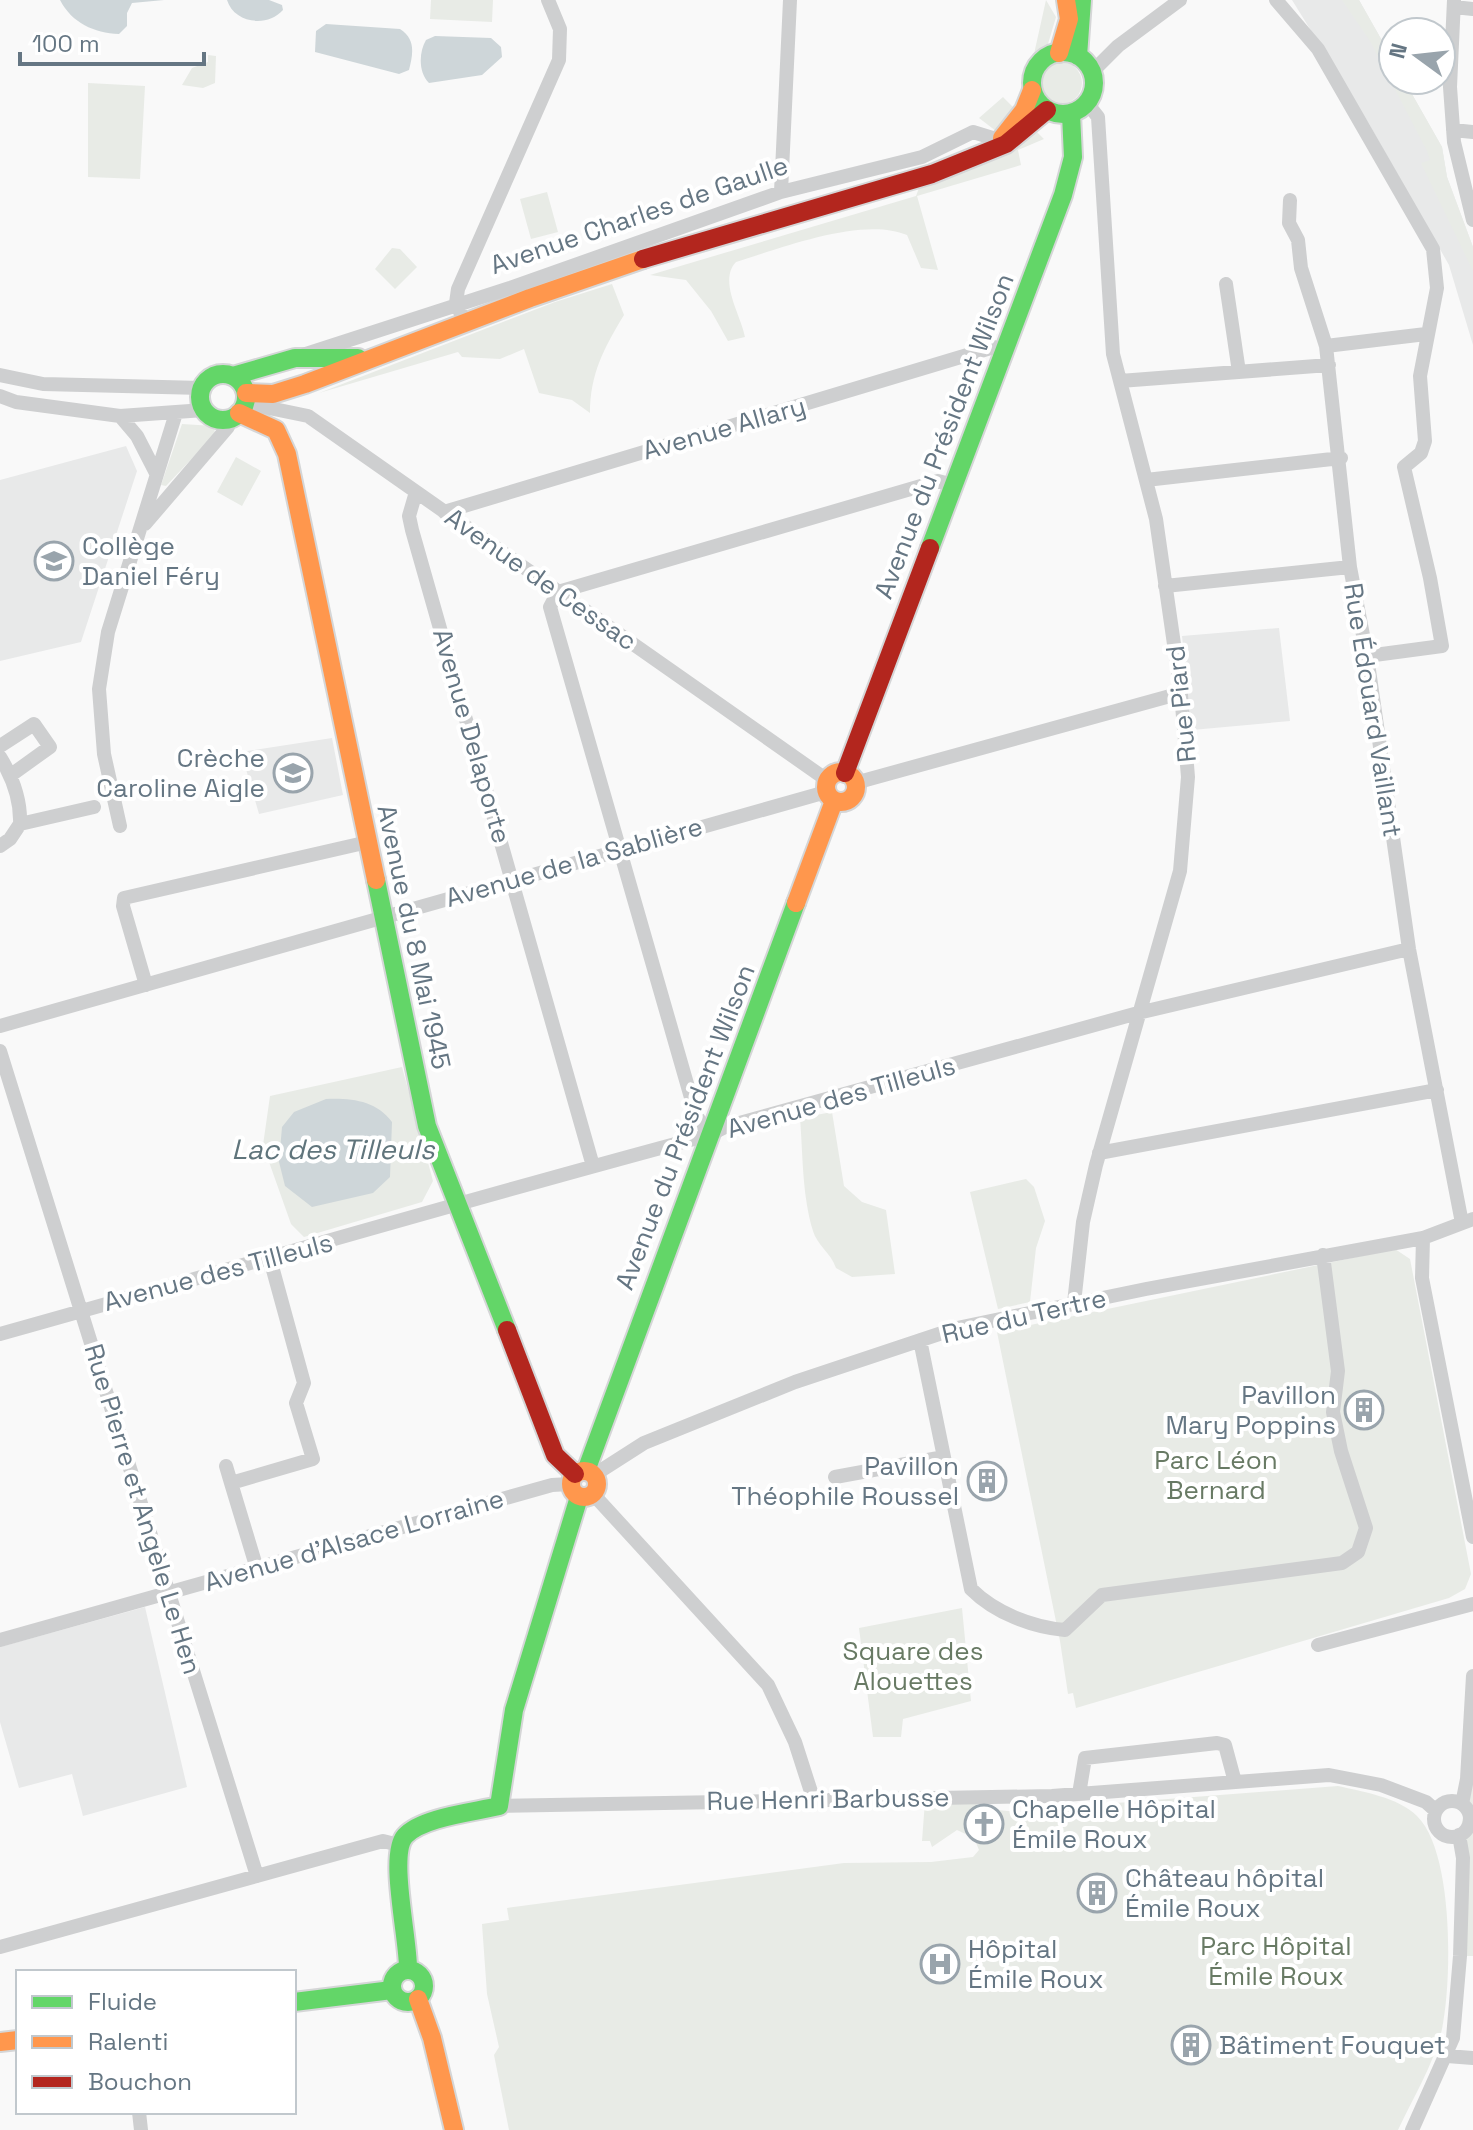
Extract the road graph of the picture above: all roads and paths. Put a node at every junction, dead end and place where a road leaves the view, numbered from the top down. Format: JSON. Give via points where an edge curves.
{"nodes":[{"id":1,"x":548,"y":0,"type":"edge"},
{"id":2,"x":790,"y":0,"type":"edge"},
{"id":3,"x":1066,"y":0,"type":"edge"},
{"id":4,"x":1082,"y":0,"type":"edge"},
{"id":5,"x":1180,"y":0,"type":"edge"},
{"id":6,"x":1276,"y":0,"type":"edge"},
{"id":7,"x":1454,"y":4,"type":"edge"},
{"id":8,"x":1473,"y":9,"type":"edge"},
{"id":9,"x":1068,"y":54,"type":"junction"},
{"id":10,"x":1092,"y":72,"type":"junction"},
{"id":11,"x":1032,"y":90,"type":"junction"},
{"id":12,"x":1087,"y":103,"type":"junction"},
{"id":13,"x":1047,"y":110,"type":"junction"},
{"id":14,"x":1071,"y":114,"type":"junction"},
{"id":15,"x":1453,"y":130,"type":"junction"},
{"id":16,"x":1473,"y":132,"type":"edge"},
{"id":17,"x":999,"y":140,"type":"junction"},
{"id":18,"x":984,"y":154,"type":"junction"},
{"id":19,"x":781,"y":192,"type":"junction"},
{"id":20,"x":1290,"y":200,"type":"dead end"},
{"id":21,"x":1472,"y":212,"type":"edge"},
{"id":22,"x":1226,"y":284,"type":"dead end"},
{"id":23,"x":456,"y":303,"type":"junction"},
{"id":24,"x":465,"y":323,"type":"junction"},
{"id":25,"x":1426,"y":334,"type":"junction"},
{"id":26,"x":1326,"y":346,"type":"junction"},
{"id":27,"x":1004,"y":351,"type":"junction"},
{"id":28,"x":295,"y":358,"type":"junction"},
{"id":29,"x":374,"y":358,"type":"junction"},
{"id":30,"x":1329,"y":365,"type":"junction"},
{"id":31,"x":1239,"y":372,"type":"junction"},
{"id":32,"x":0,"y":375,"type":"edge"},
{"id":33,"x":233,"y":376,"type":"junction"},
{"id":34,"x":1120,"y":381,"type":"junction"},
{"id":35,"x":202,"y":388,"type":"junction"},
{"id":36,"x":0,"y":396,"type":"edge"},
{"id":37,"x":239,"y":407,"type":"junction"},
{"id":38,"x":204,"y":410,"type":"junction"},
{"id":39,"x":176,"y":413,"type":"junction"},
{"id":40,"x":120,"y":416,"type":"junction"},
{"id":41,"x":1341,"y":458,"type":"junction"},
{"id":42,"x":156,"y":473,"type":"junction"},
{"id":43,"x":1146,"y":480,"type":"junction"},
{"id":44,"x":954,"y":485,"type":"junction"},
{"id":45,"x":416,"y":492,"type":"junction"},
{"id":46,"x":444,"y":512,"type":"junction"},
{"id":47,"x":142,"y":527,"type":"junction"},
{"id":48,"x":1350,"y":567,"type":"junction"},
{"id":49,"x":1165,"y":586,"type":"junction"},
{"id":50,"x":558,"y":592,"type":"junction"},
{"id":51,"x":1367,"y":656,"type":"junction"},
{"id":52,"x":1181,"y":693,"type":"junction"},
{"id":53,"x":0,"y":746,"type":"edge"},
{"id":54,"x":0,"y":757,"type":"edge"},
{"id":55,"x":11,"y":775,"type":"junction"},
{"id":56,"x":850,"y":778,"type":"junction"},
{"id":57,"x":829,"y":791,"type":"junction"},
{"id":58,"x":94,"y":807,"type":"dead end"},
{"id":59,"x":20,"y":824,"type":"junction"},
{"id":60,"x":120,"y":826,"type":"dead end"},
{"id":61,"x":368,"y":842,"type":"junction"},
{"id":62,"x":0,"y":846,"type":"edge"},
{"id":63,"x":618,"y":850,"type":"junction"},
{"id":64,"x":513,"y":880,"type":"junction"},
{"id":65,"x":384,"y":916,"type":"junction"},
{"id":66,"x":1409,"y":949,"type":"junction"},
{"id":67,"x":146,"y":985,"type":"junction"},
{"id":68,"x":1138,"y":1013,"type":"junction"},
{"id":69,"x":0,"y":1026,"type":"edge"},
{"id":70,"x":0,"y":1051,"type":"edge"},
{"id":71,"x":1437,"y":1090,"type":"junction"},
{"id":72,"x":709,"y":1135,"type":"junction"},
{"id":73,"x":1099,"y":1153,"type":"junction"},
{"id":74,"x":593,"y":1166,"type":"junction"},
{"id":75,"x":455,"y":1205,"type":"junction"},
{"id":76,"x":1467,"y":1221,"type":"edge"},
{"id":77,"x":1423,"y":1238,"type":"junction"},
{"id":78,"x":1323,"y":1255,"type":"junction"},
{"id":79,"x":270,"y":1259,"type":"junction"},
{"id":80,"x":1074,"y":1303,"type":"junction"},
{"id":81,"x":83,"y":1310,"type":"junction"},
{"id":82,"x":0,"y":1334,"type":"edge"},
{"id":83,"x":920,"y":1340,"type":"junction"},
{"id":84,"x":944,"y":1457,"type":"junction"},
{"id":85,"x":313,"y":1459,"type":"junction"},
{"id":86,"x":226,"y":1466,"type":"dead end"},
{"id":87,"x":318,"y":1475,"type":"dead end"},
{"id":88,"x":835,"y":1477,"type":"dead end"},
{"id":89,"x":231,"y":1483,"type":"junction"},
{"id":90,"x":583,"y":1483,"type":"junction"},
{"id":91,"x":1470,"y":1502,"type":"edge"},
{"id":92,"x":1473,"y":1537,"type":"edge"},
{"id":93,"x":257,"y":1569,"type":"junction"},
{"id":94,"x":169,"y":1593,"type":"junction"},
{"id":95,"x":1473,"y":1604,"type":"edge"},
{"id":96,"x":0,"y":1640,"type":"edge"},
{"id":97,"x":1318,"y":1645,"type":"dead end"},
{"id":98,"x":1473,"y":1676,"type":"edge"},
{"id":99,"x":1235,"y":1782,"type":"junction"},
{"id":100,"x":1079,"y":1794,"type":"junction"},
{"id":101,"x":813,"y":1798,"type":"junction"},
{"id":102,"x":1462,"y":1804,"type":"junction"},
{"id":103,"x":499,"y":1806,"type":"junction"},
{"id":104,"x":1436,"y":1811,"type":"junction"},
{"id":105,"x":1459,"y":1835,"type":"junction"},
{"id":106,"x":399,"y":1845,"type":"junction"},
{"id":107,"x":257,"y":1876,"type":"junction"},
{"id":108,"x":0,"y":1947,"type":"edge"},
{"id":109,"x":1467,"y":1956,"type":"edge"},
{"id":110,"x":408,"y":1970,"type":"junction"},
{"id":111,"x":392,"y":1990,"type":"junction"},
{"id":112,"x":418,"y":1999,"type":"junction"},
{"id":113,"x":296,"y":2002,"type":"edge"},
{"id":114,"x":1447,"y":2056,"type":"junction"},
{"id":115,"x":1473,"y":2058,"type":"edge"},
{"id":116,"x":454,"y":2130,"type":"edge"},
{"id":117,"x":1412,"y":2130,"type":"edge"}],
"edges":[{"from":1,"to":23,"type":"street","via":[[560,29],[559,60]]},
{"from":2,"to":19,"type":"street"},
{"from":3,"to":9,"type":"street"},
{"from":4,"to":9,"type":"street"},
{"from":5,"to":10,"type":"street"},
{"from":6,"to":25,"type":"street","via":[[1314,42],[1423,229],[1435,258],[1437,288]]},
{"from":7,"to":8,"type":"street"},
{"from":7,"to":15,"type":"street"},
{"from":9,"to":10,"type":"street"},
{"from":9,"to":11,"type":"street","via":[[1047,56],[1038,64]]},
{"from":10,"to":12,"type":"street","via":[[1093,94]]},
{"from":11,"to":13,"type":"street"},
{"from":11,"to":17,"type":"street","name":"Avenue Charles de Gaulle","via":[[1024,110]]},
{"from":12,"to":14,"type":"street"},
{"from":12,"to":34,"type":"street","name":"Rue Piard","via":[[1098,117],[1113,354]]},
{"from":13,"to":14,"type":"street"},
{"from":13,"to":18,"type":"street","name":"Avenue Charles de Gaulle","via":[[1022,135]]},
{"from":14,"to":27,"type":"street","name":"Avenue du Président Wilson","via":[[1073,157],[1063,195]]},
{"from":15,"to":16,"type":"street"},
{"from":15,"to":21,"type":"street"},
{"from":17,"to":18,"type":"street","name":"Avenue Charles de Gaulle"},
{"from":17,"to":19,"type":"street","name":"Avenue Charles de Gaulle","via":[[973,132],[922,157]]},
{"from":18,"to":24,"type":"street","name":"Avenue Charles de Gaulle","via":[[932,174],[706,238]]},
{"from":19,"to":23,"type":"street","name":"Avenue Charles de Gaulle"},
{"from":20,"to":26,"type":"street","name":"Rue Édouard Vaillant","via":[[1289,223]]},
{"from":22,"to":31,"type":"street"},
{"from":23,"to":24,"type":"street"},
{"from":23,"to":28,"type":"street","name":"Avenue Charles de Gaulle"},
{"from":24,"to":29,"type":"street","name":"Avenue Charles de Gaulle"},
{"from":25,"to":26,"type":"street"},
{"from":25,"to":51,"type":"street","via":[[1420,376],[1425,441],[1421,453],[1404,467],[1442,646]]},
{"from":26,"to":30,"type":"street","name":"Rue Édouard Vaillant"},
{"from":27,"to":44,"type":"street","name":"Avenue du Président Wilson"},
{"from":27,"to":46,"type":"street","name":"Avenue Allary","via":[[994,347]]},
{"from":28,"to":29,"type":"street","name":"Avenue Charles de Gaulle"},
{"from":28,"to":33,"type":"street","name":"Avenue Charles de Gaulle"},
{"from":29,"to":37,"type":"street","name":"Avenue Charles de Gaulle"},
{"from":30,"to":31,"type":"street"},
{"from":30,"to":41,"type":"street","name":"Rue Édouard Vaillant"},
{"from":31,"to":34,"type":"street"},
{"from":32,"to":35,"type":"street","via":[[43,384]]},
{"from":33,"to":35,"type":"street","via":[[219,374]]},
{"from":33,"to":37,"type":"street"},
{"from":34,"to":43,"type":"street","name":"Rue Piard"},
{"from":35,"to":38,"type":"street"},
{"from":36,"to":40,"type":"street"},
{"from":37,"to":38,"type":"street","via":[[217,419]]},
{"from":37,"to":45,"type":"street","name":"Avenue de Cessac","via":[[308,416]]},
{"from":37,"to":47,"type":"street","via":[[228,427]]},
{"from":37,"to":61,"type":"street","name":"Avenue du 8 Mai 1945","via":[[274,424],[282,436]]},
{"from":38,"to":39,"type":"street"},
{"from":39,"to":40,"type":"street"},
{"from":39,"to":42,"type":"street"},
{"from":40,"to":42,"type":"street"},
{"from":41,"to":43,"type":"street"},
{"from":41,"to":48,"type":"street","name":"Rue Édouard Vaillant"},
{"from":42,"to":47,"type":"street"},
{"from":43,"to":49,"type":"street","name":"Rue Piard"},
{"from":44,"to":50,"type":"street","via":[[938,481]]},
{"from":44,"to":56,"type":"street","name":"Avenue du Président Wilson"},
{"from":45,"to":46,"type":"street","name":"Avenue de Cessac"},
{"from":45,"to":64,"type":"street","name":"Avenue Delaporte","via":[[409,516],[412,530]]},
{"from":46,"to":50,"type":"street","name":"Avenue de Cessac"},
{"from":47,"to":60,"type":"street","via":[[108,632],[99,689],[104,754]]},
{"from":48,"to":49,"type":"street"},
{"from":48,"to":51,"type":"street","name":"Rue Édouard Vaillant"},
{"from":49,"to":52,"type":"street","name":"Rue Piard"},
{"from":50,"to":57,"type":"street","name":"Avenue de Cessac"},
{"from":50,"to":63,"type":"street","via":[[550,607]]},
{"from":51,"to":66,"type":"street","name":"Rue Édouard Vaillant"},
{"from":52,"to":56,"type":"street"},
{"from":52,"to":68,"type":"street","name":"Rue Piard","via":[[1188,777],[1180,871]]},
{"from":53,"to":55,"type":"street","via":[[34,724],[50,747]]},
{"from":54,"to":55,"type":"street"},
{"from":55,"to":59,"type":"street"},
{"from":56,"to":57,"type":"street","via":[[835,773]]},
{"from":56,"to":57,"type":"street","via":[[855,793],[849,800]]},
{"from":57,"to":63,"type":"street","name":"Avenue de la Sablière"},
{"from":57,"to":72,"type":"street","name":"Avenue du Président Wilson"},
{"from":58,"to":59,"type":"street"},
{"from":59,"to":62,"type":"street"},
{"from":61,"to":65,"type":"street","name":"Avenue du 8 Mai 1945"},
{"from":61,"to":67,"type":"street","via":[[124,898]]},
{"from":63,"to":64,"type":"street","name":"Avenue de la Sablière"},
{"from":63,"to":72,"type":"street","via":[[696,1115]]},
{"from":64,"to":65,"type":"street","name":"Avenue de la Sablière"},
{"from":64,"to":74,"type":"street","name":"Avenue Delaporte"},
{"from":65,"to":67,"type":"street","name":"Avenue de la Sablière"},
{"from":65,"to":75,"type":"street","name":"Avenue du 8 Mai 1945","via":[[427,1126]]},
{"from":66,"to":68,"type":"street","name":"Avenue des Tilleuls"},
{"from":66,"to":71,"type":"street","name":"Rue Édouard Vaillant"},
{"from":67,"to":69,"type":"street","name":"Avenue de la Sablière"},
{"from":68,"to":72,"type":"street","name":"Avenue des Tilleuls"},
{"from":68,"to":73,"type":"street","name":"Rue Piard"},
{"from":70,"to":81,"type":"street","name":"Rue Pierre et Angèle Le Hen"},
{"from":71,"to":73,"type":"street"},
{"from":71,"to":76,"type":"street","name":"Rue Édouard Vaillant"},
{"from":72,"to":74,"type":"street","name":"Avenue des Tilleuls"},
{"from":72,"to":90,"type":"street","name":"Avenue du Président Wilson"},
{"from":73,"to":80,"type":"street","name":"Rue Piard","via":[[1083,1222]]},
{"from":74,"to":75,"type":"street","name":"Avenue des Tilleuls"},
{"from":75,"to":79,"type":"street","name":"Avenue des Tilleuls"},
{"from":75,"to":90,"type":"street","name":"Avenue du 8 Mai 1945","via":[[555,1455]]},
{"from":76,"to":77,"type":"street","name":"Rue du Tertre"},
{"from":77,"to":78,"type":"street","name":"Rue du Tertre"},
{"from":77,"to":91,"type":"street","via":[[1422,1278]]},
{"from":78,"to":80,"type":"street","name":"Rue du Tertre"},
{"from":78,"to":84,"type":"street","via":[[1338,1371],[1333,1412],[1366,1528],[1358,1552],[1342,1563],[1102,1595],[1065,1630],[1038,1628],[971,1589]]},
{"from":79,"to":81,"type":"street","name":"Avenue des Tilleuls"},
{"from":79,"to":85,"type":"street","via":[[304,1383],[296,1403]]},
{"from":80,"to":83,"type":"street","name":"Rue du Tertre"},
{"from":81,"to":82,"type":"street","name":"Avenue des Tilleuls"},
{"from":81,"to":94,"type":"street","name":"Rue Pierre et Angèle Le Hen"},
{"from":83,"to":84,"type":"street"},
{"from":83,"to":90,"type":"street","name":"Rue du Tertre","via":[[795,1382],[644,1443]]},
{"from":84,"to":88,"type":"street"},
{"from":85,"to":87,"type":"street"},
{"from":85,"to":89,"type":"street"},
{"from":86,"to":89,"type":"street"},
{"from":89,"to":93,"type":"street"},
{"from":90,"to":93,"type":"street","name":"Avenue d'Alsace Lorraine","via":[[552,1485]]},
{"from":90,"to":101,"type":"street","via":[[768,1685]]},
{"from":90,"to":103,"type":"street","name":"Avenue du Président Wilson","via":[[514,1710]]},
{"from":91,"to":92,"type":"street"},
{"from":93,"to":94,"type":"street","name":"Avenue d'Alsace Lorraine"},
{"from":94,"to":96,"type":"street","name":"Avenue d'Alsace Lorraine"},
{"from":94,"to":107,"type":"street","name":"Rue Pierre et Angèle Le Hen"},
{"from":95,"to":97,"type":"street"},
{"from":98,"to":102,"type":"street"},
{"from":99,"to":100,"type":"street","name":"Rue Henri Barbusse"},
{"from":99,"to":100,"type":"street","via":[[1225,1745],[1217,1743],[1085,1758]]},
{"from":99,"to":104,"type":"street","name":"Rue Henri Barbusse","via":[[1354,1778],[1426,1802]]},
{"from":100,"to":101,"type":"street","name":"Rue Henri Barbusse"},
{"from":101,"to":103,"type":"street","name":"Rue Henri Barbusse"},
{"from":102,"to":104,"type":"street","via":[[1445,1803]]},
{"from":102,"to":105,"type":"street","via":[[1470,1823]]},
{"from":103,"to":106,"type":"street","via":[[438,1821],[403,1837]]},
{"from":104,"to":105,"type":"street","via":[[1437,1829],[1447,1836]]},
{"from":105,"to":109,"type":"street"},
{"from":106,"to":107,"type":"street","via":[[383,1841]]},
{"from":106,"to":110,"type":"street"},
{"from":107,"to":108,"type":"street"},
{"from":109,"to":114,"type":"street"},
{"from":110,"to":111,"type":"street","via":[[395,1976]]},
{"from":110,"to":112,"type":"street","via":[[424,1982]]},
{"from":111,"to":112,"type":"street","via":[[402,2002]]},
{"from":111,"to":113,"type":"street"},
{"from":112,"to":116,"type":"street"},
{"from":114,"to":115,"type":"street"},
{"from":114,"to":117,"type":"street"}]}
